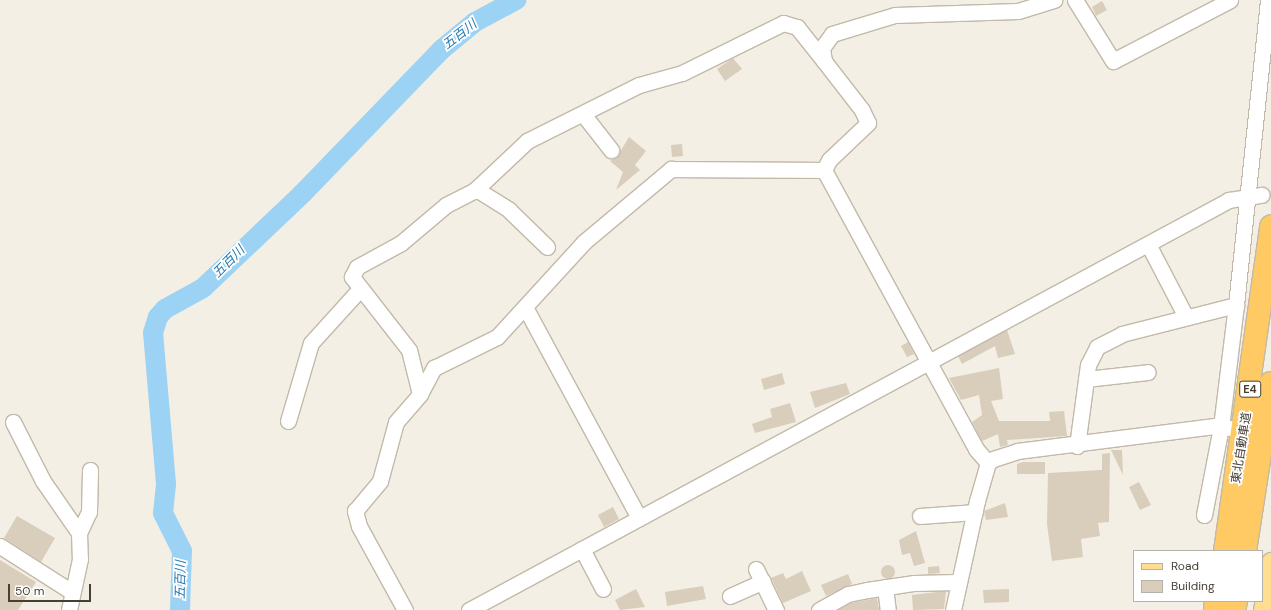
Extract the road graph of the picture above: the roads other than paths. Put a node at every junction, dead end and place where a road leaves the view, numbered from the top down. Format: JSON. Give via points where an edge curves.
{"nodes":[{"id":1,"x":1054,"y":0,"type":"edge"},
{"id":2,"x":1075,"y":0,"type":"edge"},
{"id":3,"x":1230,"y":0,"type":"edge"},
{"id":4,"x":1268,"y":0,"type":"edge"},
{"id":5,"x":824,"y":61,"type":"junction"},
{"id":6,"x":583,"y":114,"type":"junction"},
{"id":7,"x":611,"y":150,"type":"dead end"},
{"id":8,"x":824,"y":170,"type":"junction"},
{"id":9,"x":476,"y":189,"type":"junction"},
{"id":10,"x":1255,"y":195,"type":"junction"},
{"id":11,"x":1271,"y":226,"type":"edge"},
{"id":12,"x":1148,"y":244,"type":"junction"},
{"id":13,"x":547,"y":247,"type":"dead end"},
{"id":14,"x":359,"y":290,"type":"junction"},
{"id":15,"x":1236,"y":305,"type":"junction"},
{"id":16,"x":525,"y":307,"type":"junction"},
{"id":17,"x":1186,"y":317,"type":"junction"},
{"id":18,"x":930,"y":361,"type":"junction"},
{"id":19,"x":1148,"y":372,"type":"dead end"},
{"id":20,"x":1086,"y":379,"type":"junction"},
{"id":21,"x":1271,"y":383,"type":"edge"},
{"id":22,"x":420,"y":394,"type":"junction"},
{"id":23,"x":288,"y":421,"type":"dead end"},
{"id":24,"x":13,"y":422,"type":"dead end"},
{"id":25,"x":1227,"y":428,"type":"junction"},
{"id":26,"x":1077,"y":446,"type":"junction"},
{"id":27,"x":988,"y":463,"type":"junction"},
{"id":28,"x":90,"y":470,"type":"dead end"},
{"id":29,"x":975,"y":512,"type":"junction"},
{"id":30,"x":1204,"y":515,"type":"dead end"},
{"id":31,"x":920,"y":516,"type":"dead end"},
{"id":32,"x":639,"y":518,"type":"junction"},
{"id":33,"x":79,"y":533,"type":"junction"},
{"id":34,"x":0,"y":546,"type":"edge"},
{"id":35,"x":582,"y":549,"type":"junction"},
{"id":36,"x":1225,"y":550,"type":"edge"},
{"id":37,"x":1245,"y":550,"type":"edge"},
{"id":38,"x":1271,"y":562,"type":"edge"},
{"id":39,"x":957,"y":582,"type":"junction"},
{"id":40,"x":885,"y":587,"type":"junction"},
{"id":41,"x":602,"y":589,"type":"dead end"},
{"id":42,"x":72,"y":592,"type":"junction"},
{"id":43,"x":730,"y":596,"type":"dead end"},
{"id":44,"x":69,"y":610,"type":"edge"},
{"id":45,"x":406,"y":610,"type":"edge"},
{"id":46,"x":468,"y":610,"type":"edge"},
{"id":47,"x":776,"y":610,"type":"edge"},
{"id":48,"x":819,"y":610,"type":"edge"},
{"id":49,"x":888,"y":610,"type":"edge"},
{"id":50,"x":953,"y":610,"type":"edge"},
{"id":51,"x":1263,"y":610,"type":"edge"}],
"edges":[{"from":1,"to":5,"type":"street","via":[[1018,11],[924,11],[877,19],[832,34],[822,48]]},
{"from":2,"to":3,"type":"street","via":[[1113,61]]},
{"from":4,"to":10,"type":"street"},
{"from":5,"to":6,"type":"street","via":[[797,27],[783,23],[734,50],[670,78],[639,85]]},
{"from":5,"to":8,"type":"street","via":[[862,110],[868,123],[829,160]]},
{"from":6,"to":7,"type":"street"},
{"from":6,"to":9,"type":"street","via":[[527,141]]},
{"from":8,"to":16,"type":"street","via":[[671,169],[584,242]]},
{"from":8,"to":18,"type":"street"},
{"from":9,"to":13,"type":"street","via":[[509,210]]},
{"from":9,"to":14,"type":"street","via":[[446,205],[401,243],[358,266],[352,278]]},
{"from":10,"to":12,"type":"street","via":[[1229,200]]},
{"from":10,"to":15,"type":"street"},
{"from":11,"to":36,"type":"highway","name":"東北自動車道","number":"E4"},
{"from":12,"to":17,"type":"street"},
{"from":12,"to":18,"type":"street"},
{"from":14,"to":22,"type":"street","via":[[409,350]]},
{"from":14,"to":23,"type":"street","via":[[311,343]]},
{"from":15,"to":17,"type":"street"},
{"from":15,"to":25,"type":"street"},
{"from":16,"to":22,"type":"street","via":[[497,337],[434,368]]},
{"from":16,"to":32,"type":"street"},
{"from":17,"to":20,"type":"street","via":[[1122,334],[1101,344],[1091,356]]},
{"from":18,"to":27,"type":"street","via":[[976,449]]},
{"from":18,"to":32,"type":"street"},
{"from":19,"to":20,"type":"street"},
{"from":20,"to":26,"type":"street"},
{"from":21,"to":37,"type":"highway","name":"東北自動車道","number":"E4"},
{"from":22,"to":45,"type":"street","via":[[393,429],[380,481],[355,512],[359,526]]},
{"from":24,"to":33,"type":"street","via":[[43,481]]},
{"from":25,"to":26,"type":"street"},
{"from":25,"to":30,"type":"street"},
{"from":26,"to":27,"type":"street","via":[[1012,452]]},
{"from":27,"to":29,"type":"street"},
{"from":28,"to":33,"type":"street","via":[[89,512]]},
{"from":29,"to":31,"type":"street"},
{"from":29,"to":39,"type":"street"},
{"from":32,"to":35,"type":"street"},
{"from":33,"to":42,"type":"street","via":[[80,559]]},
{"from":34,"to":42,"type":"street"},
{"from":35,"to":41,"type":"street"},
{"from":35,"to":46,"type":"street"},
{"from":38,"to":51,"type":"main road"},
{"from":39,"to":40,"type":"street"},
{"from":39,"to":50,"type":"street"},
{"from":40,"to":48,"type":"street","via":[[848,594]]},
{"from":40,"to":49,"type":"street"},
{"from":42,"to":44,"type":"street"},
{"from":43,"to":47,"type":"street","via":[[760,575]]}]}
